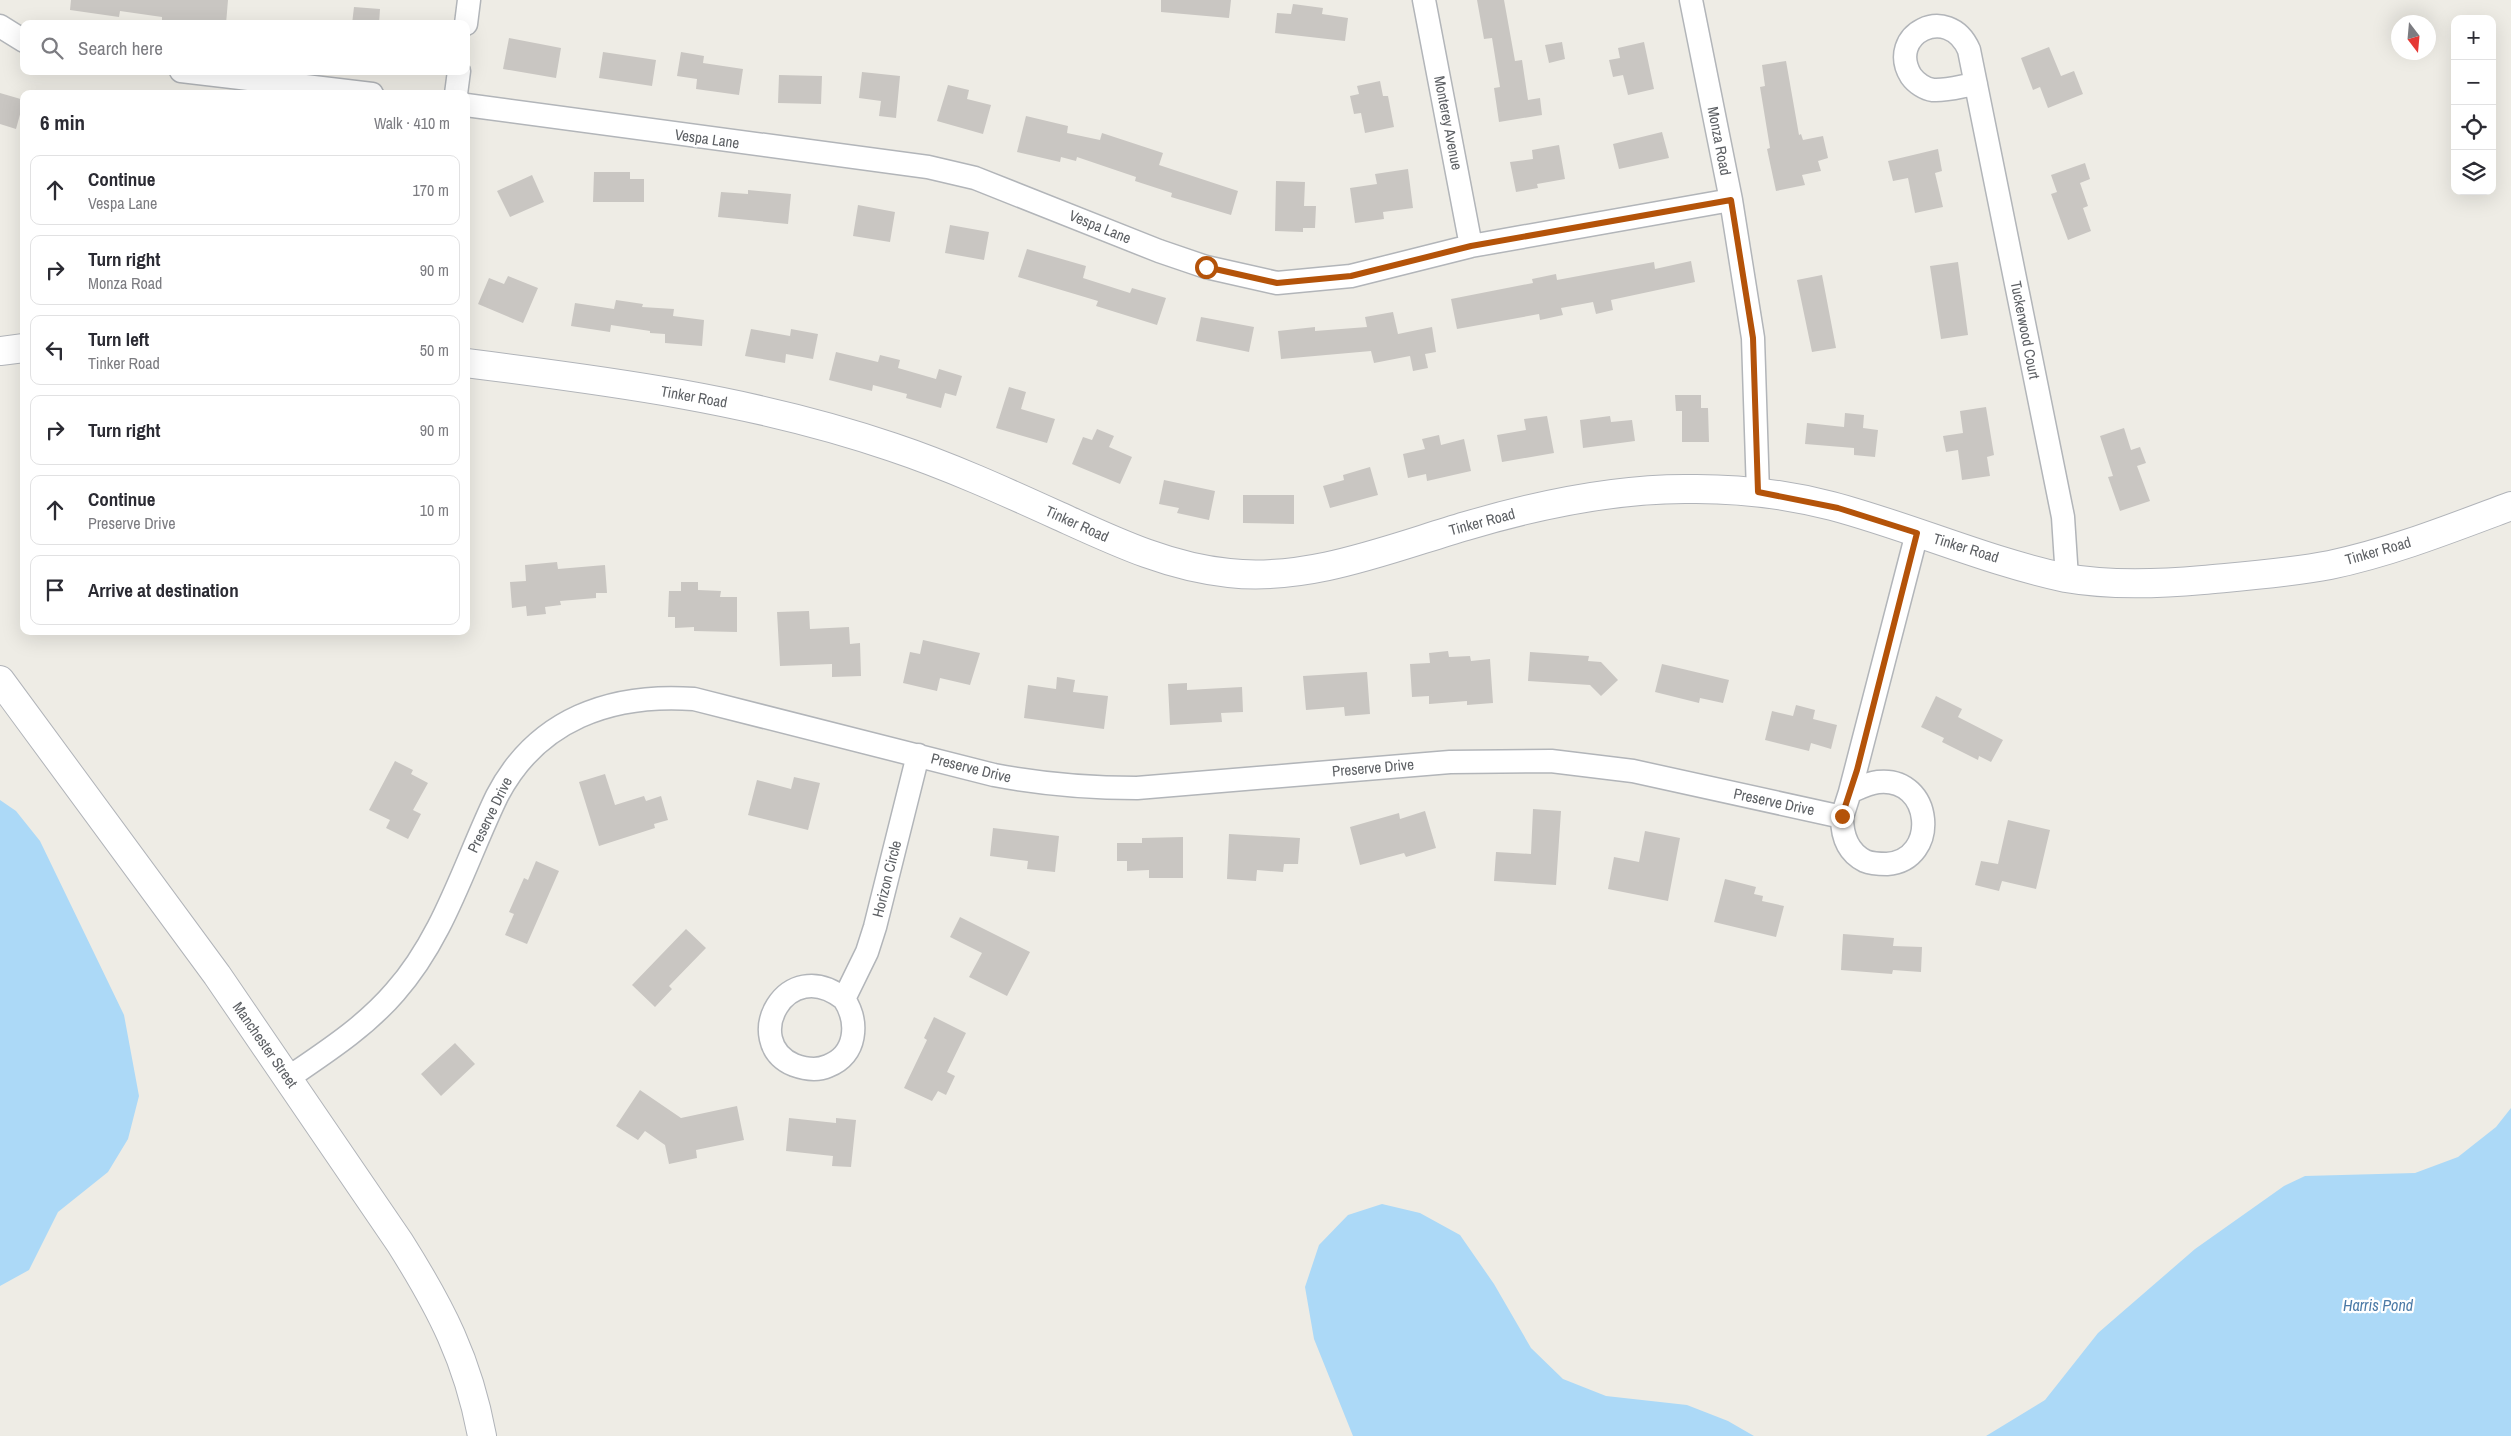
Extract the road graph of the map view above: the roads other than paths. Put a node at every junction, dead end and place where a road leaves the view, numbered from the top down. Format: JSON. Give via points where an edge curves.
{"nodes":[{"id":1,"x":469,"y":0,"type":"edge"},
{"id":2,"x":1424,"y":0,"type":"edge"},
{"id":3,"x":1691,"y":0,"type":"edge"},
{"id":4,"x":466,"y":20,"type":"edge"},
{"id":5,"x":0,"y":26,"type":"edge"},
{"id":6,"x":20,"y":38,"type":"edge"},
{"id":7,"x":214,"y":75,"type":"edge"},
{"id":8,"x":459,"y":75,"type":"edge"},
{"id":9,"x":1976,"y":84,"type":"dead end"},
{"id":10,"x":339,"y":90,"type":"edge"},
{"id":11,"x":457,"y":90,"type":"edge"},
{"id":12,"x":470,"y":106,"type":"edge"},
{"id":13,"x":1731,"y":200,"type":"junction"},
{"id":14,"x":1471,"y":246,"type":"junction"},
{"id":15,"x":20,"y":348,"type":"edge"},
{"id":16,"x":0,"y":351,"type":"edge"},
{"id":17,"x":470,"y":364,"type":"edge"},
{"id":18,"x":1758,"y":492,"type":"junction"},
{"id":19,"x":2511,"y":506,"type":"edge"},
{"id":20,"x":1917,"y":533,"type":"junction"},
{"id":21,"x":2067,"y":578,"type":"junction"},
{"id":22,"x":0,"y":680,"type":"edge"},
{"id":23,"x":918,"y":755,"type":"junction"},
{"id":24,"x":1850,"y":792,"type":"junction"},
{"id":25,"x":1842,"y":816,"type":"junction"},
{"id":26,"x":844,"y":999,"type":"dead end"},
{"id":27,"x":288,"y":1078,"type":"junction"},
{"id":28,"x":482,"y":1436,"type":"edge"}],
"edges":[{"from":1,"to":4,"type":"street"},
{"from":2,"to":14,"type":"street","name":"Monterey Avenue"},
{"from":3,"to":13,"type":"street","name":"Monza Road"},
{"from":5,"to":6,"type":"street"},
{"from":7,"to":10,"type":"street"},
{"from":8,"to":11,"type":"street"},
{"from":9,"to":21,"type":"street","name":"Tuckerwood Court","via":[[2063,517]]},
{"from":12,"to":14,"type":"street","name":"Vespa Lane","via":[[928,167],[975,178],[1206,267],[1277,283],[1351,276]]},
{"from":13,"to":14,"type":"street","name":"Vespa Lane"},
{"from":13,"to":18,"type":"street","name":"Monza Road","via":[[1753,338]]},
{"from":15,"to":16,"type":"street"},
{"from":17,"to":18,"type":"street","name":"Tinker Road","via":[[676,394],[820,424],[958,471],[1137,551],[1184,566],[1232,574],[1282,573],[1330,565],[1471,524],[1588,497],[1684,489]]},
{"from":18,"to":20,"type":"street","name":"Tinker Road","via":[[1838,508]]},
{"from":19,"to":21,"type":"street","name":"Tinker Road","via":[[2381,552],[2283,573],[2160,583]]},
{"from":20,"to":21,"type":"street","name":"Tinker Road"},
{"from":20,"to":24,"type":"street"},
{"from":22,"to":27,"type":"street","name":"Manchester Street","via":[[217,975]]},
{"from":23,"to":25,"type":"street","name":"Preserve Drive","via":[[1004,777],[1089,788],[1137,788],[1450,762],[1551,761],[1633,771]]},
{"from":23,"to":26,"type":"street","name":"Horizon Circle","via":[[875,927],[867,952]]},
{"from":23,"to":27,"type":"street","name":"Preserve Drive","via":[[694,699],[621,701],[576,718],[535,746],[507,777],[442,920],[414,968],[396,991],[354,1031]]},
{"from":24,"to":25,"type":"street"},
{"from":24,"to":25,"type":"street","via":[[1879,782],[1905,788],[1922,809],[1922,836],[1916,848],[1900,860],[1880,864],[1866,861],[1846,843]]},
{"from":27,"to":28,"type":"street","name":"Manchester Street","via":[[426,1285],[459,1351],[475,1397]]}]}
